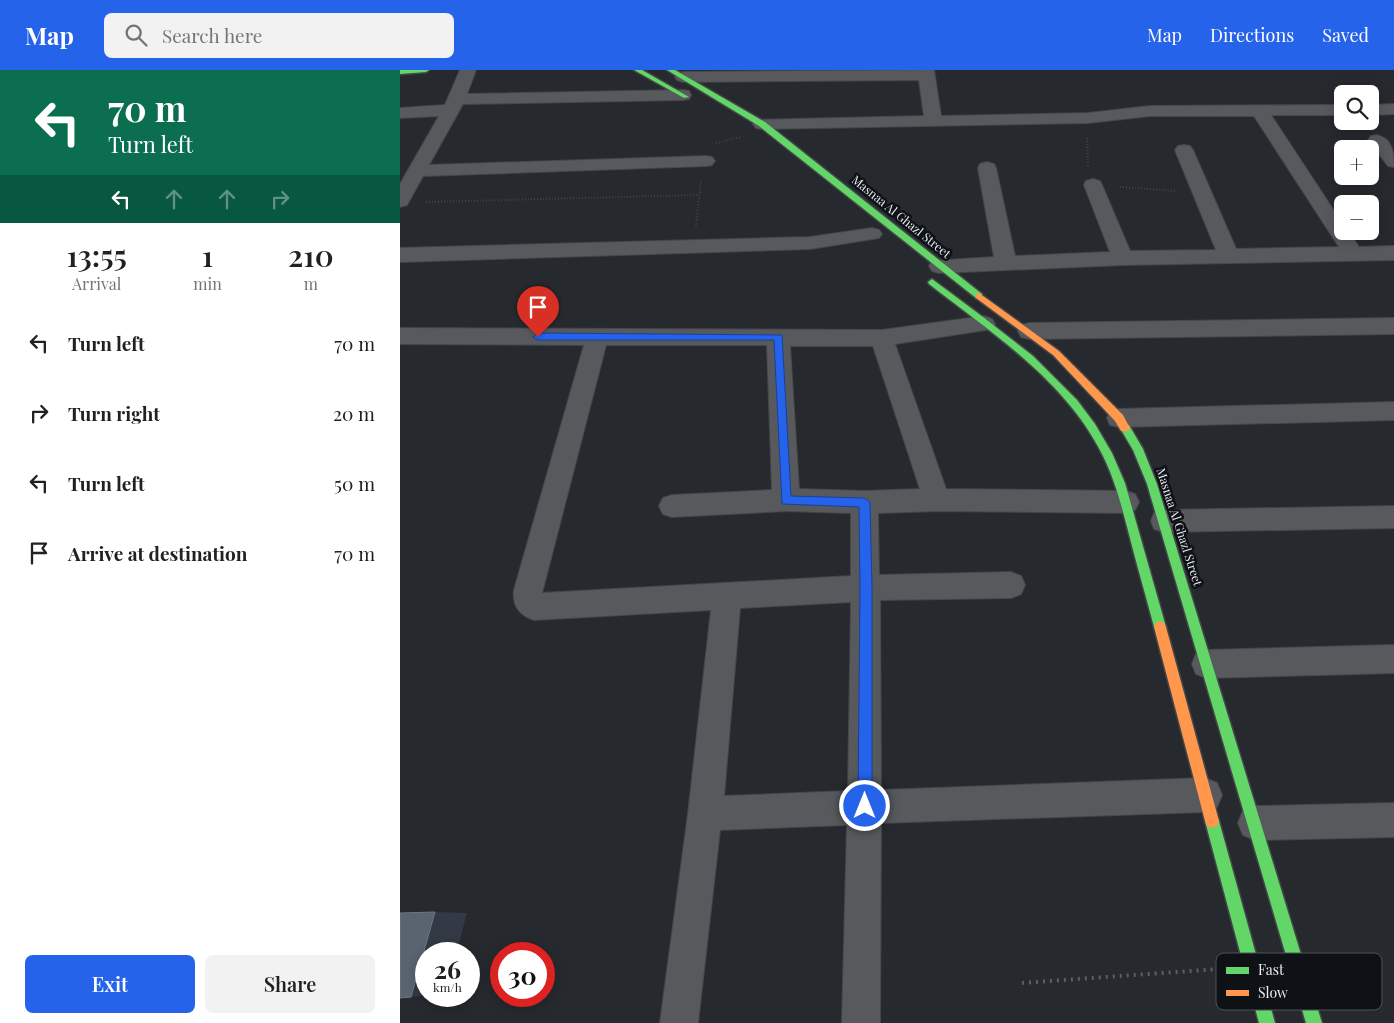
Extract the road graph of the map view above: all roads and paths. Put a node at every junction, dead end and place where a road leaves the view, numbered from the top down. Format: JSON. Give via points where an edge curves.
{"nodes":[{"id":1,"x":426,"y":70,"type":"edge"},
{"id":2,"x":468,"y":70,"type":"edge"},
{"id":3,"x":637,"y":70,"type":"edge"},
{"id":4,"x":400,"y":72,"type":"edge"},
{"id":5,"x":926,"y":72,"type":"edge"},
{"id":6,"x":676,"y":74,"type":"edge"},
{"id":7,"x":682,"y":95,"type":"junction"},
{"id":8,"x":699,"y":104,"type":"dead end"},
{"id":9,"x":454,"y":105,"type":"junction"},
{"id":10,"x":1394,"y":109,"type":"edge"},
{"id":11,"x":1260,"y":110,"type":"junction"},
{"id":12,"x":1334,"y":110,"type":"edge"},
{"id":13,"x":1379,"y":110,"type":"edge"},
{"id":14,"x":400,"y":113,"type":"edge"},
{"id":15,"x":1088,"y":118,"type":"junction"},
{"id":16,"x":933,"y":122,"type":"junction"},
{"id":17,"x":762,"y":124,"type":"junction"},
{"id":18,"x":742,"y":137,"type":"dead end"},
{"id":19,"x":1379,"y":141,"type":"edge"},
{"id":20,"x":1184,"y":150,"type":"dead end"},
{"id":21,"x":706,"y":161,"type":"joint"},
{"id":22,"x":1394,"y":162,"type":"edge"},
{"id":23,"x":986,"y":168,"type":"dead end"},
{"id":24,"x":417,"y":171,"type":"junction"},
{"id":25,"x":1093,"y":185,"type":"junction"},
{"id":26,"x":1202,"y":192,"type":"junction"},
{"id":27,"x":400,"y":201,"type":"edge"},
{"id":28,"x":425,"y":202,"type":"dead end"},
{"id":29,"x":870,"y":232,"type":"dead end"},
{"id":30,"x":694,"y":247,"type":"junction"},
{"id":31,"x":1394,"y":253,"type":"edge"},
{"id":32,"x":1353,"y":254,"type":"junction"},
{"id":33,"x":400,"y":255,"type":"edge"},
{"id":34,"x":1229,"y":257,"type":"junction"},
{"id":35,"x":1123,"y":258,"type":"junction"},
{"id":36,"x":1006,"y":264,"type":"junction"},
{"id":37,"x":930,"y":269,"type":"junction"},
{"id":38,"x":984,"y":324,"type":"junction"},
{"id":39,"x":1394,"y":326,"type":"edge"},
{"id":40,"x":1028,"y":331,"type":"junction"},
{"id":41,"x":400,"y":336,"type":"edge"},
{"id":42,"x":597,"y":337,"type":"junction"},
{"id":43,"x":778,"y":337,"type":"junction"},
{"id":44,"x":882,"y":338,"type":"junction"},
{"id":45,"x":1394,"y":412,"type":"edge"},
{"id":46,"x":1119,"y":418,"type":"junction"},
{"id":47,"x":786,"y":500,"type":"junction"},
{"id":48,"x":937,"y":500,"type":"junction"},
{"id":49,"x":864,"y":502,"type":"junction"},
{"id":50,"x":1126,"y":502,"type":"junction"},
{"id":51,"x":672,"y":506,"type":"dead end"},
{"id":52,"x":1394,"y":517,"type":"edge"},
{"id":53,"x":1164,"y":520,"type":"junction"},
{"id":54,"x":1011,"y":585,"type":"dead end"},
{"id":55,"x":866,"y":588,"type":"junction"},
{"id":56,"x":727,"y":595,"type":"junction"},
{"id":57,"x":1394,"y":659,"type":"edge"},
{"id":58,"x":1207,"y":664,"type":"junction"},
{"id":59,"x":1205,"y":795,"type":"junction"},
{"id":60,"x":865,"y":806,"type":"junction"},
{"id":61,"x":705,"y":814,"type":"junction"},
{"id":62,"x":1394,"y":820,"type":"edge"},
{"id":63,"x":1255,"y":823,"type":"junction"},
{"id":64,"x":1248,"y":953,"type":"edge"},
{"id":65,"x":1293,"y":953,"type":"edge"},
{"id":66,"x":1216,"y":969,"type":"edge"},
{"id":67,"x":1022,"y":983,"type":"dead end"},
{"id":68,"x":1264,"y":1010,"type":"edge"},
{"id":69,"x":1310,"y":1010,"type":"edge"},
{"id":70,"x":679,"y":1023,"type":"edge"},
{"id":71,"x":861,"y":1023,"type":"edge"},
{"id":72,"x":1267,"y":1023,"type":"edge"},
{"id":73,"x":1314,"y":1023,"type":"edge"}],
"edges":[{"from":1,"to":4,"type":"street"},
{"from":2,"to":9,"type":"street"},
{"from":3,"to":7,"type":"street"},
{"from":5,"to":6,"type":"street"},
{"from":5,"to":16,"type":"street"},
{"from":6,"to":17,"type":"street","name":"Masnaa Al Ghazl Street"},
{"from":7,"to":8,"type":"street"},
{"from":7,"to":9,"type":"street"},
{"from":9,"to":14,"type":"street"},
{"from":9,"to":24,"type":"street"},
{"from":10,"to":13,"type":"street"},
{"from":11,"to":12,"type":"street"},
{"from":11,"to":15,"type":"street","via":[[1150,111]]},
{"from":11,"to":32,"type":"street"},
{"from":15,"to":16,"type":"street"},
{"from":15,"to":25,"type":"path","via":[[1086,160]]},
{"from":16,"to":17,"type":"street"},
{"from":17,"to":37,"type":"street","name":"Masnaa Al Ghazl Street"},
{"from":18,"to":21,"type":"path","via":[[715,143]]},
{"from":19,"to":22,"type":"street"},
{"from":20,"to":26,"type":"street"},
{"from":21,"to":24,"type":"street"},
{"from":23,"to":36,"type":"street"},
{"from":24,"to":27,"type":"street"},
{"from":25,"to":26,"type":"path"},
{"from":25,"to":35,"type":"street"},
{"from":26,"to":34,"type":"street"},
{"from":28,"to":30,"type":"path","via":[[698,195]]},
{"from":29,"to":30,"type":"street","via":[[810,243]]},
{"from":30,"to":33,"type":"street"},
{"from":31,"to":32,"type":"street"},
{"from":32,"to":34,"type":"street"},
{"from":34,"to":35,"type":"street"},
{"from":35,"to":36,"type":"street"},
{"from":36,"to":37,"type":"street"},
{"from":37,"to":38,"type":"street","name":"Masnaa Al Ghazl Street"},
{"from":37,"to":40,"type":"street","name":"Masnaa Al Ghazl Street"},
{"from":38,"to":44,"type":"street"},
{"from":38,"to":50,"type":"street","name":"Masnaa Al Ghazl Street","via":[[1059,387],[1081,412],[1100,439]]},
{"from":39,"to":40,"type":"street"},
{"from":40,"to":46,"type":"street","name":"Masnaa Al Ghazl Street","via":[[1077,373]]},
{"from":41,"to":42,"type":"street"},
{"from":42,"to":43,"type":"street"},
{"from":42,"to":56,"type":"street","via":[[527,600],[534,607]]},
{"from":43,"to":44,"type":"street"},
{"from":43,"to":47,"type":"street"},
{"from":44,"to":48,"type":"street"},
{"from":45,"to":46,"type":"street"},
{"from":46,"to":53,"type":"street","name":"Masnaa Al Ghazl Street","via":[[1138,449]]},
{"from":47,"to":49,"type":"street"},
{"from":47,"to":51,"type":"street"},
{"from":48,"to":49,"type":"street"},
{"from":48,"to":50,"type":"street"},
{"from":49,"to":55,"type":"street"},
{"from":50,"to":59,"type":"street","name":"Masnaa Al Ghazl Street"},
{"from":52,"to":53,"type":"street"},
{"from":53,"to":58,"type":"street","name":"Masnaa Al Ghazl Street"},
{"from":54,"to":55,"type":"street"},
{"from":55,"to":56,"type":"street"},
{"from":55,"to":60,"type":"street"},
{"from":56,"to":61,"type":"street"},
{"from":57,"to":58,"type":"street"},
{"from":58,"to":63,"type":"street","name":"Masnaa Al Ghazl Street"},
{"from":59,"to":60,"type":"street"},
{"from":59,"to":64,"type":"street","name":"Masnaa Al Ghazl Street"},
{"from":60,"to":61,"type":"street"},
{"from":60,"to":71,"type":"street"},
{"from":61,"to":70,"type":"street"},
{"from":62,"to":63,"type":"street"},
{"from":63,"to":65,"type":"street","name":"Masnaa Al Ghazl Street"},
{"from":66,"to":67,"type":"path"},
{"from":68,"to":72,"type":"street","name":"Masnaa Al Ghazl Street"},
{"from":69,"to":73,"type":"street","name":"Masnaa Al Ghazl Street"}]}
